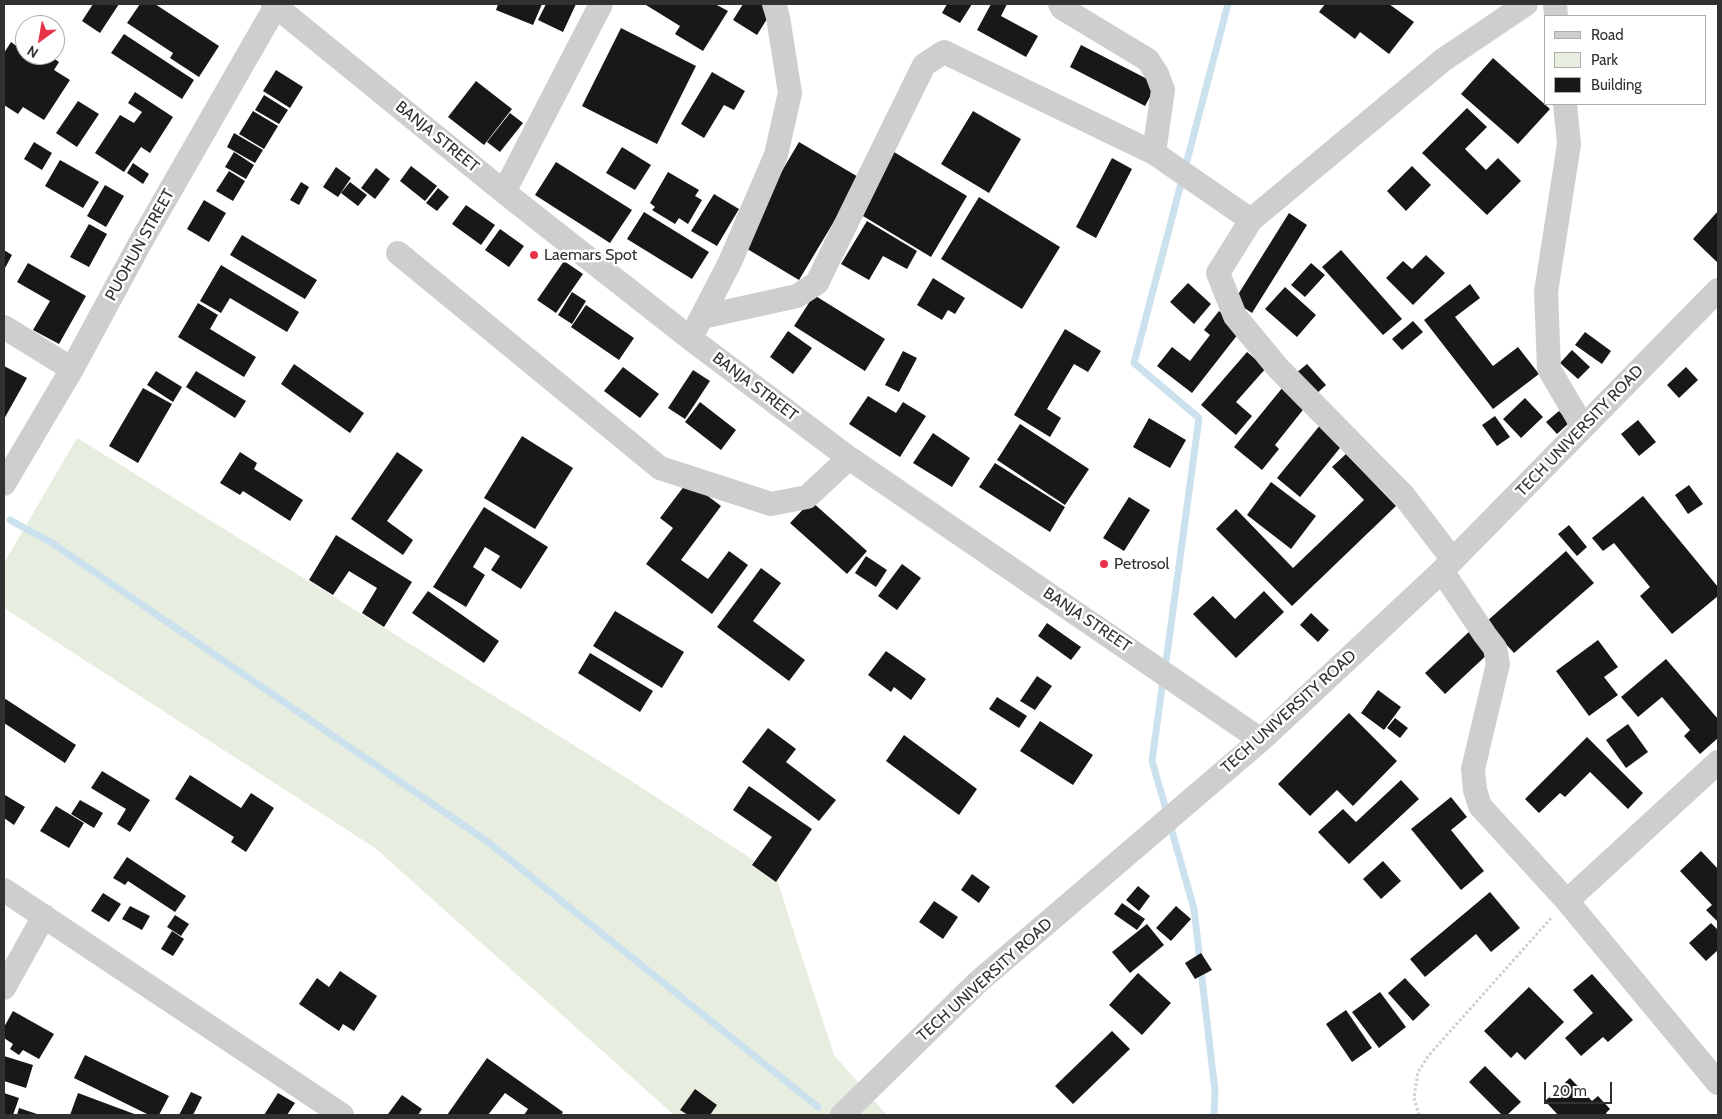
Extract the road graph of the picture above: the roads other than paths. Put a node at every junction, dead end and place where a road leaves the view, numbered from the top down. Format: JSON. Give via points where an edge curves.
{"nodes":[{"id":1,"x":602,"y":4,"type":"edge"},
{"id":2,"x":774,"y":4,"type":"edge"},
{"id":3,"x":1060,"y":4,"type":"edge"},
{"id":4,"x":1526,"y":4,"type":"edge"},
{"id":5,"x":276,"y":5,"type":"edge"},
{"id":6,"x":1565,"y":105,"type":"edge"},
{"id":7,"x":1154,"y":153,"type":"junction"},
{"id":8,"x":504,"y":192,"type":"junction"},
{"id":9,"x":1251,"y":220,"type":"junction"},
{"id":10,"x":398,"y":253,"type":"dead end"},
{"id":11,"x":1718,"y":290,"type":"edge"},
{"id":12,"x":702,"y":317,"type":"junction"},
{"id":13,"x":4,"y":327,"type":"edge"},
{"id":14,"x":691,"y":339,"type":"junction"},
{"id":15,"x":72,"y":369,"type":"junction"},
{"id":16,"x":1583,"y":427,"type":"junction"},
{"id":17,"x":849,"y":458,"type":"junction"},
{"id":18,"x":4,"y":484,"type":"edge"},
{"id":19,"x":1447,"y":566,"type":"junction"},
{"id":20,"x":1260,"y":740,"type":"junction"},
{"id":21,"x":1718,"y":762,"type":"edge"},
{"id":22,"x":4,"y":890,"type":"edge"},
{"id":23,"x":1567,"y":901,"type":"junction"},
{"id":24,"x":44,"y":916,"type":"junction"},
{"id":25,"x":4,"y":988,"type":"edge"},
{"id":26,"x":1718,"y":1083,"type":"edge"},
{"id":27,"x":342,"y":1115,"type":"edge"},
{"id":28,"x":842,"y":1115,"type":"edge"}],
"edges":[{"from":1,"to":8,"type":"street"},
{"from":2,"to":12,"type":"street","via":[[790,93],[776,154],[730,262]]},
{"from":3,"to":7,"type":"street","via":[[1148,60],[1157,74],[1163,90]]},
{"from":4,"to":9,"type":"street","via":[[1443,60]]},
{"from":5,"to":8,"type":"street","name":"BANJA STREET"},
{"from":5,"to":15,"type":"street","name":"PUOHUN STREET"},
{"from":6,"to":16,"type":"street","via":[[1569,144],[1546,292],[1550,369]]},
{"from":7,"to":9,"type":"street"},
{"from":7,"to":12,"type":"street","via":[[944,52],[924,65],[817,282],[797,296]]},
{"from":8,"to":14,"type":"street","name":"BANJA STREET"},
{"from":9,"to":19,"type":"street","via":[[1218,273],[1235,316],[1278,368],[1404,496]]},
{"from":10,"to":17,"type":"street","via":[[660,468],[771,504],[807,497]]},
{"from":11,"to":16,"type":"street","name":"TECH UNIVERSITY ROAD"},
{"from":12,"to":14,"type":"street"},
{"from":13,"to":15,"type":"street"},
{"from":14,"to":17,"type":"street","name":"BANJA STREET"},
{"from":15,"to":18,"type":"street","name":"PUOHUN STREET"},
{"from":16,"to":19,"type":"street","name":"TECH UNIVERSITY ROAD"},
{"from":17,"to":20,"type":"street","name":"BANJA STREET"},
{"from":19,"to":20,"type":"street","name":"TECH UNIVERSITY ROAD"},
{"from":19,"to":23,"type":"street","via":[[1495,648],[1498,664],[1473,769],[1480,806]]},
{"from":20,"to":28,"type":"street","name":"TECH UNIVERSITY ROAD","via":[[978,982]]},
{"from":21,"to":23,"type":"street"},
{"from":22,"to":24,"type":"street"},
{"from":23,"to":26,"type":"street"},
{"from":24,"to":25,"type":"street"},
{"from":24,"to":27,"type":"street"}]}
